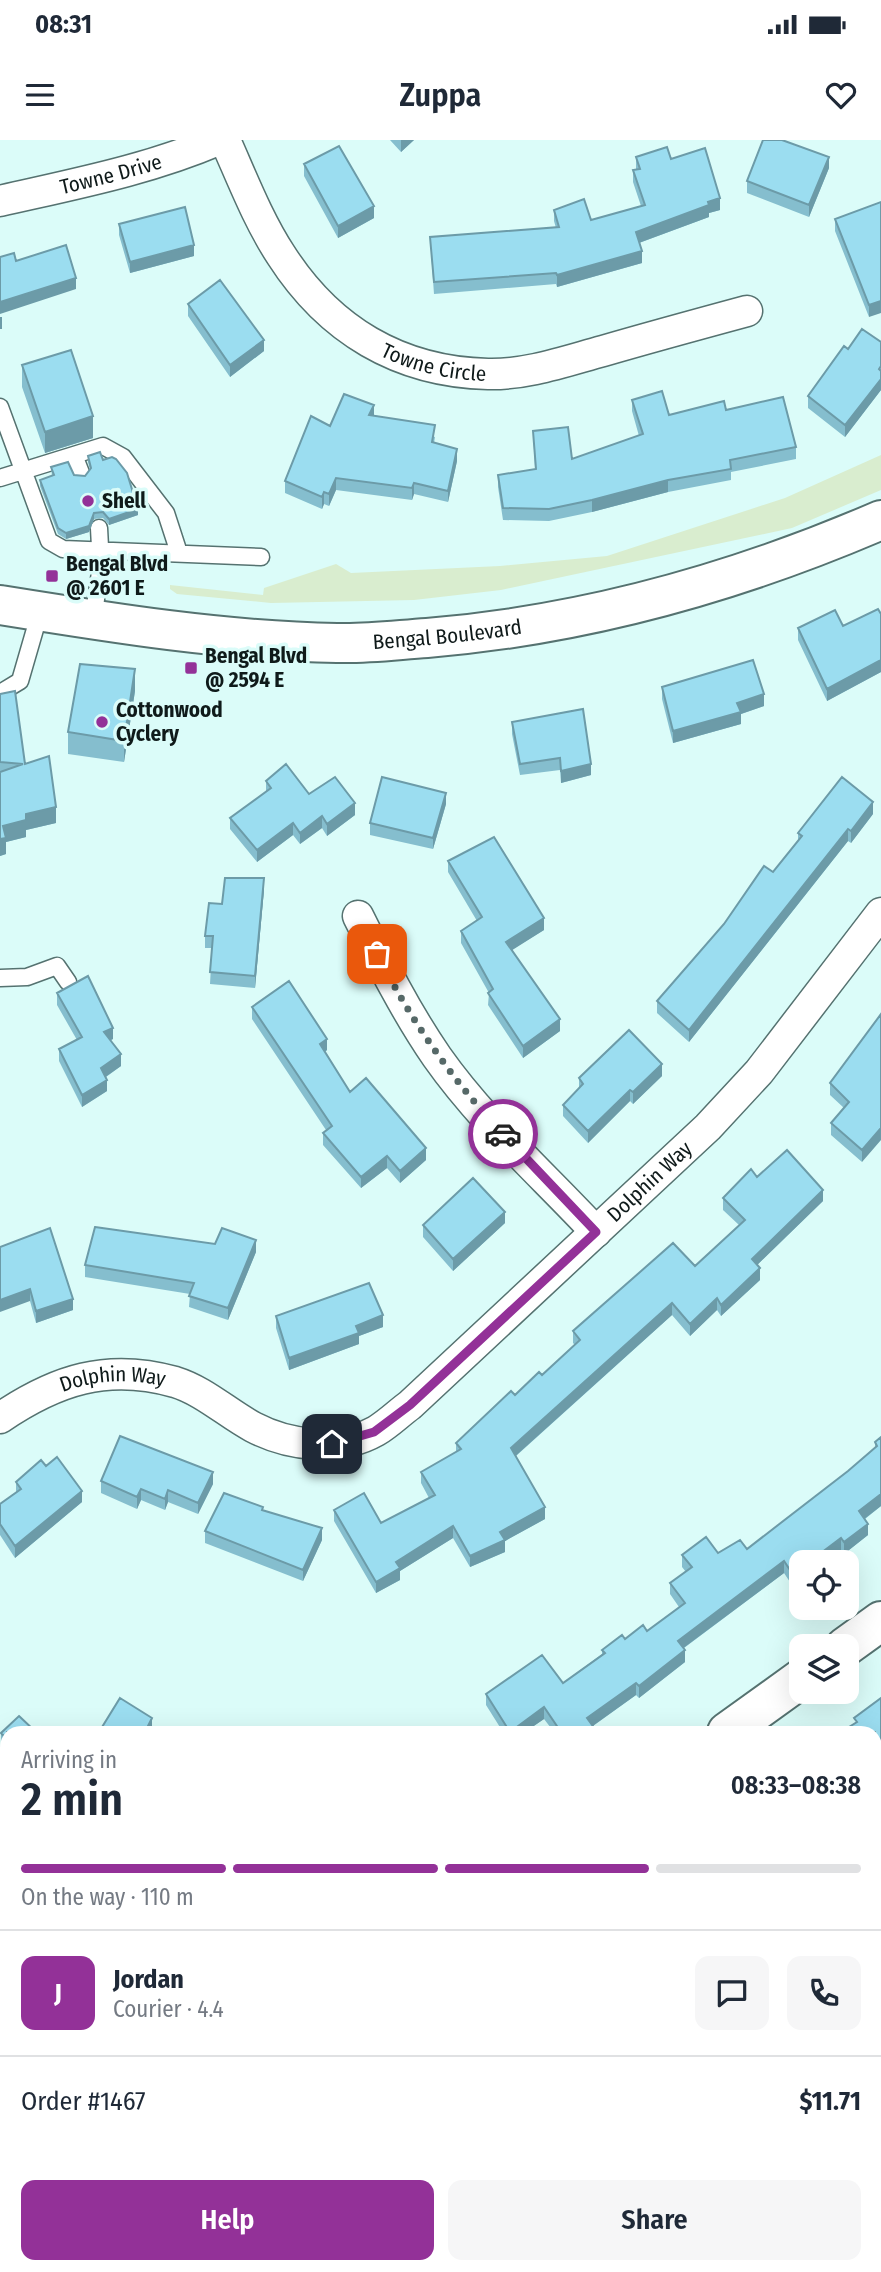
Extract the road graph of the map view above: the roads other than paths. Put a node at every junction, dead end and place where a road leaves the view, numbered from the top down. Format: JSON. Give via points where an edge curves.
{"nodes":[{"id":1,"x":218,"y":140,"type":"edge"},
{"id":2,"x":225,"y":140,"type":"edge"},
{"id":3,"x":0,"y":201,"type":"edge"},
{"id":4,"x":747,"y":311,"type":"dead end"},
{"id":5,"x":0,"y":407,"type":"edge"},
{"id":6,"x":74,"y":455,"type":"junction"},
{"id":7,"x":21,"y":471,"type":"junction"},
{"id":8,"x":81,"y":473,"type":"edge"},
{"id":9,"x":0,"y":478,"type":"edge"},
{"id":10,"x":881,"y":520,"type":"edge"},
{"id":11,"x":99,"y":528,"type":"dead end"},
{"id":12,"x":101,"y":549,"type":"junction"},
{"id":13,"x":179,"y":553,"type":"junction"},
{"id":14,"x":261,"y":557,"type":"dead end"},
{"id":15,"x":0,"y":605,"type":"edge"},
{"id":16,"x":40,"y":612,"type":"junction"},
{"id":17,"x":93,"y":619,"type":"junction"},
{"id":18,"x":0,"y":693,"type":"edge"},
{"id":19,"x":881,"y":913,"type":"edge"},
{"id":20,"x":358,"y":916,"type":"dead end"},
{"id":21,"x":0,"y":978,"type":"edge"},
{"id":22,"x":68,"y":982,"type":"dead end"},
{"id":23,"x":596,"y":1232,"type":"junction"},
{"id":24,"x":0,"y":1418,"type":"edge"},
{"id":25,"x":881,"y":1621,"type":"edge"},
{"id":26,"x":859,"y":1637,"type":"edge"},
{"id":27,"x":789,"y":1687,"type":"edge"},
{"id":28,"x":735,"y":1726,"type":"edge"}],
"edges":[{"from":1,"to":3,"type":"street","name":"Towne Drive","via":[[124,173]]},
{"from":2,"to":4,"type":"street","name":"Towne Circle","via":[[280,254],[312,297],[351,332],[395,356],[442,370],[490,374],[539,369]]},
{"from":5,"to":7,"type":"lane"},
{"from":6,"to":7,"type":"lane"},
{"from":6,"to":8,"type":"lane"},
{"from":6,"to":13,"type":"lane","via":[[103,446],[123,457],[166,513]]},
{"from":7,"to":9,"type":"lane"},
{"from":7,"to":12,"type":"lane","via":[[49,541],[63,549]]},
{"from":10,"to":17,"type":"main road","name":"Bengal Boulevard","via":[[687,592],[556,623],[485,633],[341,643],[280,642]]},
{"from":11,"to":12,"type":"lane"},
{"from":12,"to":13,"type":"lane"},
{"from":12,"to":17,"type":"lane"},
{"from":13,"to":14,"type":"lane"},
{"from":15,"to":16,"type":"main road","name":"Bengal Boulevard"},
{"from":16,"to":17,"type":"main road","name":"Bengal Boulevard"},
{"from":16,"to":18,"type":"lane","via":[[20,681]]},
{"from":19,"to":23,"type":"street","name":"Dolphin Way","via":[[759,1072],[709,1126]]},
{"from":20,"to":23,"type":"street","via":[[396,992],[438,1058],[490,1121]]},
{"from":21,"to":22,"type":"lane","via":[[27,977],[57,966]]},
{"from":23,"to":24,"type":"street","name":"Dolphin Way","via":[[410,1405],[374,1432],[332,1444],[292,1443],[253,1427],[177,1383],[132,1374],[83,1377],[37,1393]]},
{"from":25,"to":26,"type":"main road"},
{"from":27,"to":28,"type":"main road"}]}
